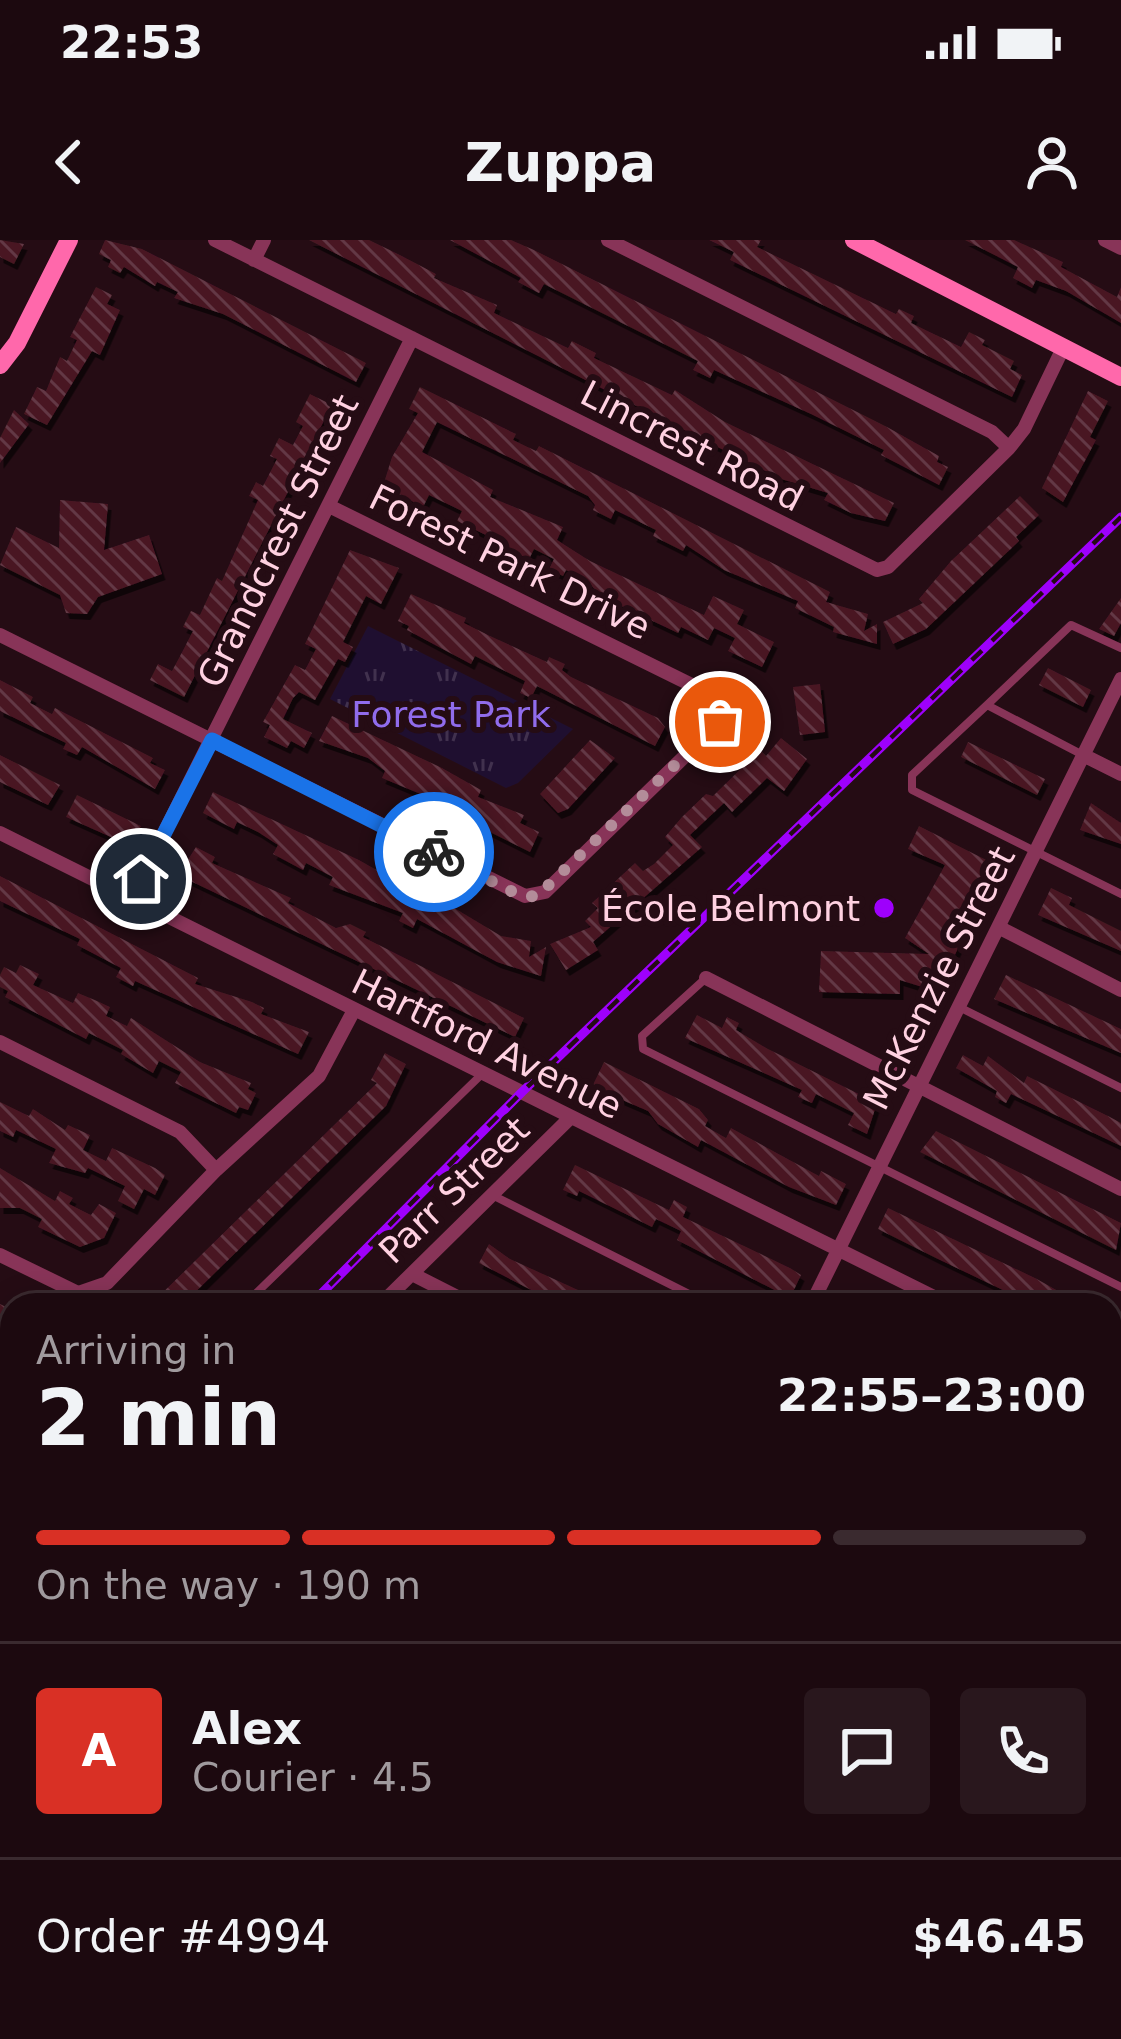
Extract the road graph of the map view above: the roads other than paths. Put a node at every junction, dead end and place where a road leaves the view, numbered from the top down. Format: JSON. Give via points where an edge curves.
{"nodes":[{"id":1,"x":69,"y":240,"type":"edge"},
{"id":2,"x":215,"y":240,"type":"edge"},
{"id":3,"x":264,"y":240,"type":"edge"},
{"id":4,"x":608,"y":240,"type":"edge"},
{"id":5,"x":854,"y":240,"type":"edge"},
{"id":6,"x":1106,"y":240,"type":"edge"},
{"id":7,"x":1121,"y":248,"type":"edge"},
{"id":8,"x":254,"y":260,"type":"junction"},
{"id":9,"x":412,"y":338,"type":"junction"},
{"id":10,"x":1064,"y":346,"type":"junction"},
{"id":11,"x":0,"y":365,"type":"edge"},
{"id":12,"x":1121,"y":377,"type":"edge"},
{"id":13,"x":1009,"y":448,"type":"junction"},
{"id":14,"x":329,"y":506,"type":"junction"},
{"id":15,"x":0,"y":635,"type":"edge"},
{"id":16,"x":1121,"y":648,"type":"edge"},
{"id":17,"x":1121,"y":679,"type":"edge"},
{"id":18,"x":987,"y":705,"type":"junction"},
{"id":19,"x":212,"y":740,"type":"junction"},
{"id":20,"x":1083,"y":755,"type":"junction"},
{"id":21,"x":1121,"y":774,"type":"edge"},
{"id":22,"x":0,"y":833,"type":"edge"},
{"id":23,"x":1036,"y":853,"type":"junction"},
{"id":24,"x":1121,"y":894,"type":"edge"},
{"id":25,"x":131,"y":899,"type":"junction"},
{"id":26,"x":1000,"y":928,"type":"junction"},
{"id":27,"x":706,"y":978,"type":"joint"},
{"id":28,"x":1121,"y":990,"type":"edge"},
{"id":29,"x":959,"y":1007,"type":"junction"},
{"id":30,"x":353,"y":1012,"type":"junction"},
{"id":31,"x":0,"y":1042,"type":"edge"},
{"id":32,"x":483,"y":1073,"type":"junction"},
{"id":33,"x":918,"y":1088,"type":"junction"},
{"id":34,"x":1121,"y":1088,"type":"edge"},
{"id":35,"x":570,"y":1118,"type":"junction"},
{"id":36,"x":879,"y":1164,"type":"junction"},
{"id":37,"x":216,"y":1170,"type":"junction"},
{"id":38,"x":1121,"y":1189,"type":"edge"},
{"id":39,"x":492,"y":1196,"type":"junction"},
{"id":40,"x":839,"y":1249,"type":"junction"},
{"id":41,"x":0,"y":1256,"type":"edge"},
{"id":42,"x":412,"y":1274,"type":"junction"},
{"id":43,"x":1121,"y":1287,"type":"edge"},
{"id":44,"x":256,"y":1293,"type":"edge"},
{"id":45,"x":392,"y":1293,"type":"edge"},
{"id":46,"x":449,"y":1293,"type":"edge"},
{"id":47,"x":687,"y":1293,"type":"edge"},
{"id":48,"x":817,"y":1293,"type":"edge"},
{"id":49,"x":926,"y":1293,"type":"edge"}],
"edges":[{"from":1,"to":11,"type":"street"},
{"from":2,"to":8,"type":"street","name":"Lincrest Road"},
{"from":3,"to":8,"type":"street"},
{"from":4,"to":13,"type":"street","via":[[992,432]]},
{"from":5,"to":10,"type":"street"},
{"from":6,"to":7,"type":"street"},
{"from":8,"to":9,"type":"street","name":"Lincrest Road"},
{"from":9,"to":13,"type":"street","name":"Lincrest Road","via":[[877,570]]},
{"from":9,"to":14,"type":"street","name":"Grandcrest Street"},
{"from":10,"to":12,"type":"street"},
{"from":10,"to":13,"type":"street","name":"Lincrest Road"},
{"from":14,"to":19,"type":"street","name":"Grandcrest Street"},
{"from":14,"to":19,"type":"street","name":"Forest Park Drive","via":[[712,695],[720,722],[536,897]]},
{"from":15,"to":19,"type":"street","name":"Forest Park Drive"},
{"from":16,"to":18,"type":"lane","via":[[1071,625]]},
{"from":17,"to":20,"type":"street","name":"McKenzie Street"},
{"from":18,"to":20,"type":"lane"},
{"from":18,"to":23,"type":"lane","via":[[912,775],[912,790]]},
{"from":19,"to":25,"type":"street","name":"Grandcrest Street"},
{"from":20,"to":21,"type":"street"},
{"from":20,"to":23,"type":"street","name":"McKenzie Street"},
{"from":22,"to":25,"type":"street","name":"Hartford Avenue"},
{"from":23,"to":24,"type":"lane"},
{"from":23,"to":26,"type":"street","name":"McKenzie Street"},
{"from":25,"to":30,"type":"street","name":"Hartford Avenue"},
{"from":26,"to":28,"type":"street"},
{"from":26,"to":29,"type":"street","name":"McKenzie Street"},
{"from":27,"to":33,"type":"street"},
{"from":27,"to":36,"type":"lane","via":[[642,1036],[643,1049]]},
{"from":29,"to":33,"type":"street","name":"McKenzie Street"},
{"from":29,"to":34,"type":"lane"},
{"from":30,"to":32,"type":"street","name":"Hartford Avenue"},
{"from":30,"to":37,"type":"street","via":[[319,1076]]},
{"from":31,"to":37,"type":"street","via":[[180,1132]]},
{"from":32,"to":35,"type":"street","name":"Hartford Avenue"},
{"from":32,"to":44,"type":"lane"},
{"from":33,"to":36,"type":"street","name":"McKenzie Street"},
{"from":33,"to":38,"type":"street"},
{"from":35,"to":39,"type":"street","name":"Parr Street"},
{"from":35,"to":40,"type":"street","name":"Hartford Avenue"},
{"from":36,"to":40,"type":"street","name":"McKenzie Street"},
{"from":36,"to":43,"type":"lane"},
{"from":37,"to":41,"type":"street","via":[[90,1292]]},
{"from":39,"to":42,"type":"street","name":"Parr Street"},
{"from":39,"to":47,"type":"lane"},
{"from":40,"to":48,"type":"street","name":"McKenzie Street"},
{"from":40,"to":49,"type":"street","name":"Hartford Avenue"},
{"from":42,"to":45,"type":"street","name":"Parr Street"},
{"from":42,"to":46,"type":"street"}]}
